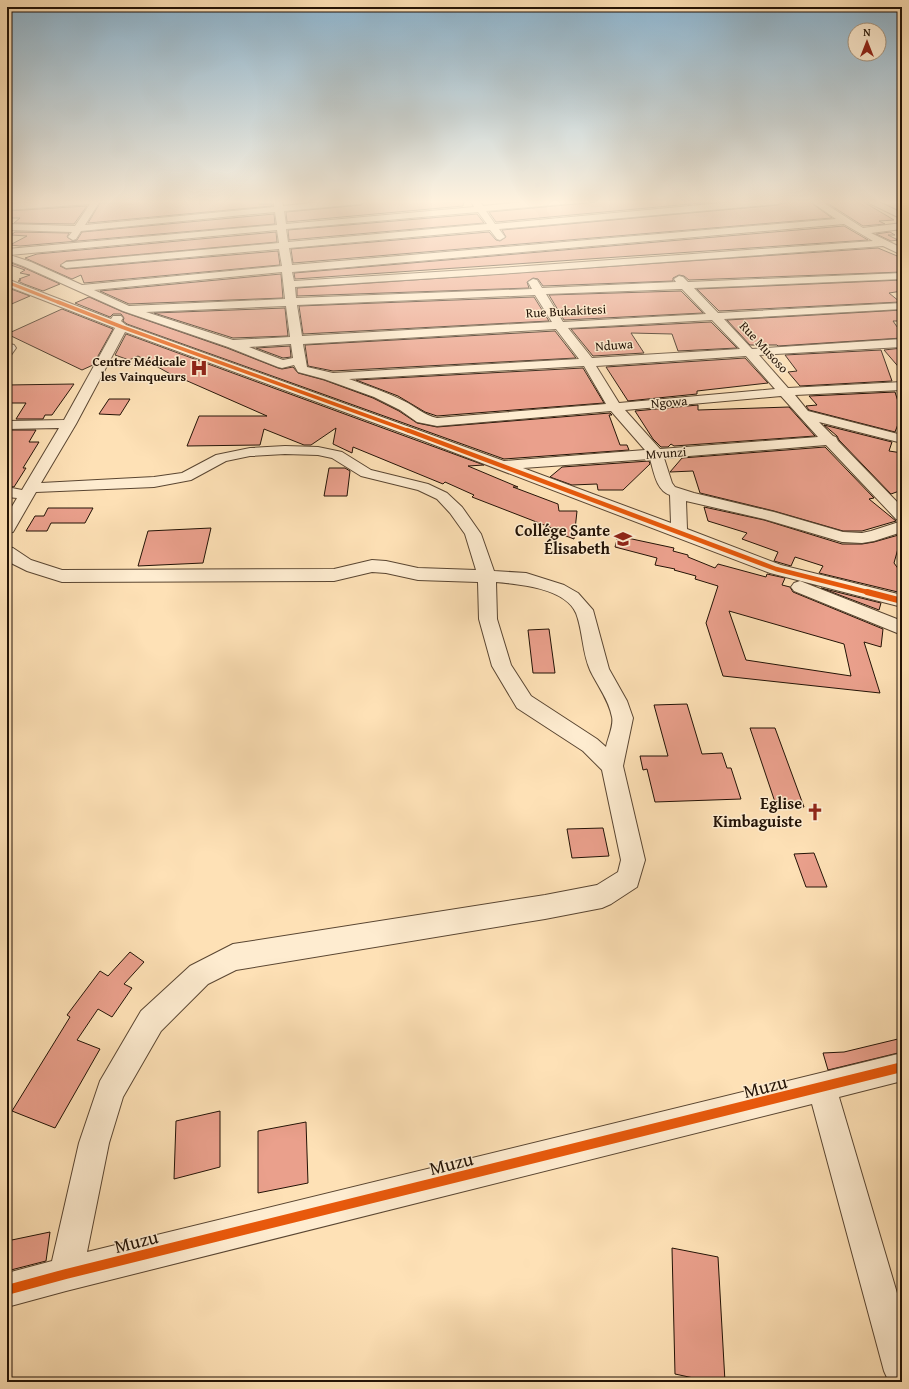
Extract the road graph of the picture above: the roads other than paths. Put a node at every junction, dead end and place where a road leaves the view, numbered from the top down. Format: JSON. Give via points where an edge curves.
{"nodes":[{"id":1,"x":31,"y":266,"type":"edge"},
{"id":2,"x":66,"y":266,"type":"edge"},
{"id":3,"x":287,"y":266,"type":"edge"},
{"id":4,"x":332,"y":266,"type":"edge"},
{"id":5,"x":522,"y":266,"type":"edge"},
{"id":6,"x":567,"y":266,"type":"edge"},
{"id":7,"x":665,"y":266,"type":"edge"},
{"id":8,"x":524,"y":269,"type":"junction"},
{"id":9,"x":287,"y":270,"type":"junction"},
{"id":10,"x":902,"y":276,"type":"edge"},
{"id":11,"x":7,"y":282,"type":"edge"},
{"id":12,"x":66,"y":282,"type":"junction"},
{"id":13,"x":290,"y":284,"type":"junction"},
{"id":14,"x":685,"y":285,"type":"junction"},
{"id":15,"x":82,"y":288,"type":"junction"},
{"id":16,"x":539,"y":291,"type":"junction"},
{"id":17,"x":291,"y":302,"type":"junction"},
{"id":18,"x":902,"y":306,"type":"edge"},
{"id":19,"x":131,"y":310,"type":"junction"},
{"id":20,"x":714,"y":316,"type":"junction"},
{"id":21,"x":559,"y":325,"type":"junction"},
{"id":22,"x":122,"y":327,"type":"junction"},
{"id":23,"x":296,"y":341,"type":"junction"},
{"id":24,"x":902,"y":342,"type":"edge"},
{"id":25,"x":232,"y":344,"type":"junction"},
{"id":26,"x":749,"y":352,"type":"junction"},
{"id":27,"x":299,"y":360,"type":"junction"},
{"id":28,"x":588,"y":362,"type":"junction"},
{"id":29,"x":328,"y":376,"type":"junction"},
{"id":30,"x":902,"y":386,"type":"edge"},
{"id":31,"x":786,"y":392,"type":"junction"},
{"id":32,"x":614,"y":406,"type":"junction"},
{"id":33,"x":803,"y":413,"type":"junction"},
{"id":34,"x":69,"y":424,"type":"junction"},
{"id":35,"x":7,"y":425,"type":"edge"},
{"id":36,"x":902,"y":439,"type":"edge"},
{"id":37,"x":831,"y":440,"type":"junction"},
{"id":38,"x":656,"y":454,"type":"junction"},
{"id":39,"x":501,"y":465,"type":"junction"},
{"id":40,"x":674,"y":491,"type":"junction"},
{"id":41,"x":7,"y":492,"type":"edge"},
{"id":42,"x":30,"y":492,"type":"junction"},
{"id":43,"x":902,"y":516,"type":"edge"},
{"id":44,"x":902,"y":526,"type":"edge"},
{"id":45,"x":7,"y":528,"type":"edge"},
{"id":46,"x":679,"y":533,"type":"junction"},
{"id":47,"x":7,"y":552,"type":"edge"},
{"id":48,"x":487,"y":576,"type":"junction"},
{"id":49,"x":800,"y":587,"type":"dead end"},
{"id":50,"x":902,"y":601,"type":"edge"},
{"id":51,"x":902,"y":628,"type":"edge"},
{"id":52,"x":612,"y":766,"type":"junction"},
{"id":53,"x":902,"y":1067,"type":"edge"},
{"id":54,"x":822,"y":1087,"type":"junction"},
{"id":55,"x":66,"y":1274,"type":"junction"},
{"id":56,"x":7,"y":1290,"type":"edge"},
{"id":57,"x":902,"y":1371,"type":"edge"}],
"edges":[{"from":1,"to":12,"type":"street"},
{"from":2,"to":12,"type":"street"},
{"from":3,"to":9,"type":"street"},
{"from":4,"to":9,"type":"street"},
{"from":5,"to":8,"type":"street"},
{"from":6,"to":8,"type":"street"},
{"from":7,"to":14,"type":"street","name":"Rue Musoso"},
{"from":8,"to":13,"type":"street"},
{"from":8,"to":16,"type":"street"},
{"from":9,"to":13,"type":"street"},
{"from":9,"to":15,"type":"street"},
{"from":10,"to":14,"type":"street"},
{"from":11,"to":22,"type":"street"},
{"from":12,"to":15,"type":"street"},
{"from":13,"to":17,"type":"street"},
{"from":14,"to":16,"type":"street"},
{"from":14,"to":20,"type":"street","name":"Rue Musoso"},
{"from":15,"to":19,"type":"street"},
{"from":16,"to":17,"type":"street"},
{"from":16,"to":21,"type":"street"},
{"from":17,"to":19,"type":"street"},
{"from":17,"to":23,"type":"street"},
{"from":18,"to":20,"type":"street","name":"Rue Bukakitesi"},
{"from":19,"to":22,"type":"street","via":[[117,318],[115,322]]},
{"from":19,"to":25,"type":"street"},
{"from":20,"to":21,"type":"street","name":"Rue Bukakitesi"},
{"from":20,"to":26,"type":"street","name":"Rue Musoso"},
{"from":21,"to":23,"type":"street","name":"Rue Bukakitesi"},
{"from":21,"to":28,"type":"street"},
{"from":22,"to":34,"type":"street"},
{"from":22,"to":39,"type":"street"},
{"from":23,"to":25,"type":"street","name":"Rue Bukakitesi"},
{"from":23,"to":27,"type":"street"},
{"from":24,"to":26,"type":"street","name":"Nduwa"},
{"from":25,"to":27,"type":"street","via":[[282,364]]},
{"from":26,"to":28,"type":"street","name":"Nduwa"},
{"from":26,"to":31,"type":"street","name":"Rue Musoso"},
{"from":27,"to":29,"type":"street","via":[[302,369]]},
{"from":28,"to":29,"type":"street","name":"Nduwa"},
{"from":28,"to":32,"type":"street"},
{"from":29,"to":32,"type":"street","name":"Ngowa","via":[[378,394],[422,419],[437,422]]},
{"from":30,"to":31,"type":"street","name":"Ngowa"},
{"from":31,"to":32,"type":"street","name":"Ngowa"},
{"from":31,"to":33,"type":"street","name":"Rue Musoso"},
{"from":32,"to":38,"type":"street"},
{"from":33,"to":36,"type":"street"},
{"from":33,"to":37,"type":"street","name":"Rue Musoso"},
{"from":34,"to":35,"type":"street"},
{"from":34,"to":42,"type":"street"},
{"from":37,"to":38,"type":"street","name":"Mvunzi"},
{"from":37,"to":43,"type":"street","name":"Rue Musoso"},
{"from":38,"to":39,"type":"street","name":"Mvunzi"},
{"from":38,"to":40,"type":"street","via":[[665,484]]},
{"from":39,"to":46,"type":"street"},
{"from":40,"to":44,"type":"street","via":[[768,514],[842,536],[868,537]]},
{"from":40,"to":46,"type":"street"},
{"from":41,"to":42,"type":"street"},
{"from":42,"to":45,"type":"street"},
{"from":42,"to":48,"type":"street","via":[[186,477],[221,458],[250,452],[329,452],[366,473],[423,488],[442,496],[473,534]]},
{"from":46,"to":50,"type":"street","via":[[776,569]]},
{"from":47,"to":48,"type":"street","via":[[12,557],[46,572],[62,576],[334,575],[372,566],[418,574]]},
{"from":48,"to":52,"type":"street","via":[[488,619],[502,666],[524,702],[590,745]]},
{"from":48,"to":52,"type":"street","via":[[526,579],[558,588],[572,597],[584,610],[599,669],[617,701],[623,718]]},
{"from":49,"to":51,"type":"street"},
{"from":52,"to":55,"type":"street","via":[[633,860],[628,879],[602,896],[545,908],[233,957],[199,975],[151,1021],[110,1091],[94,1143]]},
{"from":53,"to":54,"type":"street","name":"Muzu"},
{"from":54,"to":55,"type":"street","name":"Muzu"},
{"from":54,"to":57,"type":"street"},
{"from":55,"to":56,"type":"street","name":"Muzu"}]}
